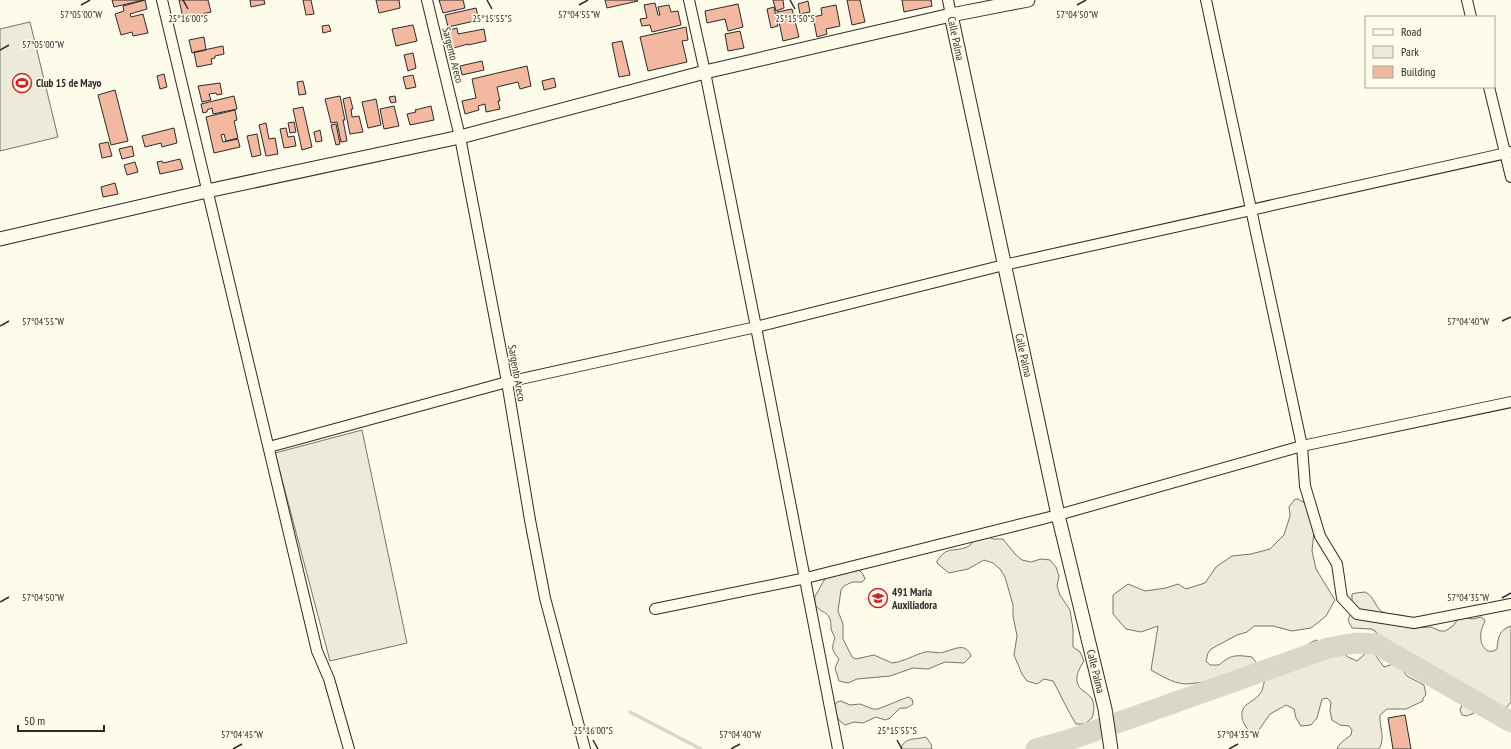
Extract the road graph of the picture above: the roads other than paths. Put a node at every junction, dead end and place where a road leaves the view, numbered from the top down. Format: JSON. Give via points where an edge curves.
{"nodes":[{"id":1,"x":162,"y":0,"type":"edge"},
{"id":2,"x":427,"y":0,"type":"edge"},
{"id":3,"x":689,"y":0,"type":"edge"},
{"id":4,"x":948,"y":0,"type":"edge"},
{"id":5,"x":1028,"y":0,"type":"edge"},
{"id":6,"x":1206,"y":0,"type":"edge"},
{"id":7,"x":1467,"y":0,"type":"edge"},
{"id":8,"x":951,"y":15,"type":"junction"},
{"id":9,"x":1471,"y":16,"type":"edge"},
{"id":10,"x":705,"y":72,"type":"junction"},
{"id":11,"x":1488,"y":88,"type":"edge"},
{"id":12,"x":460,"y":137,"type":"junction"},
{"id":13,"x":1508,"y":153,"type":"edge"},
{"id":14,"x":1511,"y":177,"type":"edge"},
{"id":15,"x":207,"y":191,"type":"junction"},
{"id":16,"x":1251,"y":210,"type":"junction"},
{"id":17,"x":0,"y":239,"type":"edge"},
{"id":18,"x":1004,"y":265,"type":"junction"},
{"id":19,"x":756,"y":327,"type":"junction"},
{"id":20,"x":507,"y":382,"type":"junction"},
{"id":21,"x":1511,"y":402,"type":"edge"},
{"id":22,"x":1302,"y":446,"type":"junction"},
{"id":23,"x":269,"y":447,"type":"junction"},
{"id":24,"x":1058,"y":515,"type":"junction"},
{"id":25,"x":806,"y":578,"type":"junction"},
{"id":26,"x":1511,"y":604,"type":"edge"},
{"id":27,"x":654,"y":609,"type":"dead end"},
{"id":28,"x":1111,"y":745,"type":"edge"},
{"id":29,"x":349,"y":749,"type":"edge"},
{"id":30,"x":585,"y":749,"type":"edge"},
{"id":31,"x":838,"y":749,"type":"edge"}],
"edges":[{"from":1,"to":15,"type":"street"},
{"from":2,"to":12,"type":"street","name":"Sargento Areco"},
{"from":3,"to":10,"type":"street"},
{"from":4,"to":8,"type":"street","name":"Calle Palma"},
{"from":5,"to":8,"type":"street"},
{"from":6,"to":16,"type":"street"},
{"from":7,"to":9,"type":"street"},
{"from":8,"to":10,"type":"street"},
{"from":8,"to":18,"type":"street","name":"Calle Palma"},
{"from":10,"to":12,"type":"street"},
{"from":10,"to":19,"type":"street"},
{"from":11,"to":13,"type":"street"},
{"from":12,"to":15,"type":"street"},
{"from":12,"to":20,"type":"street","name":"Sargento Areco"},
{"from":13,"to":14,"type":"street"},
{"from":13,"to":16,"type":"street"},
{"from":15,"to":17,"type":"street"},
{"from":15,"to":23,"type":"street"},
{"from":16,"to":18,"type":"street"},
{"from":16,"to":22,"type":"street"},
{"from":18,"to":19,"type":"street"},
{"from":18,"to":24,"type":"street","name":"Calle Palma"},
{"from":19,"to":20,"type":"street"},
{"from":19,"to":25,"type":"street"},
{"from":20,"to":23,"type":"street"},
{"from":20,"to":30,"type":"street","name":"Sargento Areco","via":[[545,598]]},
{"from":21,"to":22,"type":"street"},
{"from":22,"to":24,"type":"street"},
{"from":22,"to":26,"type":"street","via":[[1305,486],[1320,536],[1337,564],[1342,598],[1357,614],[1414,623]]},
{"from":23,"to":29,"type":"street","via":[[317,651],[329,679]]},
{"from":24,"to":25,"type":"street"},
{"from":24,"to":28,"type":"street","name":"Calle Palma"},
{"from":25,"to":27,"type":"street"},
{"from":25,"to":31,"type":"street"}]}
